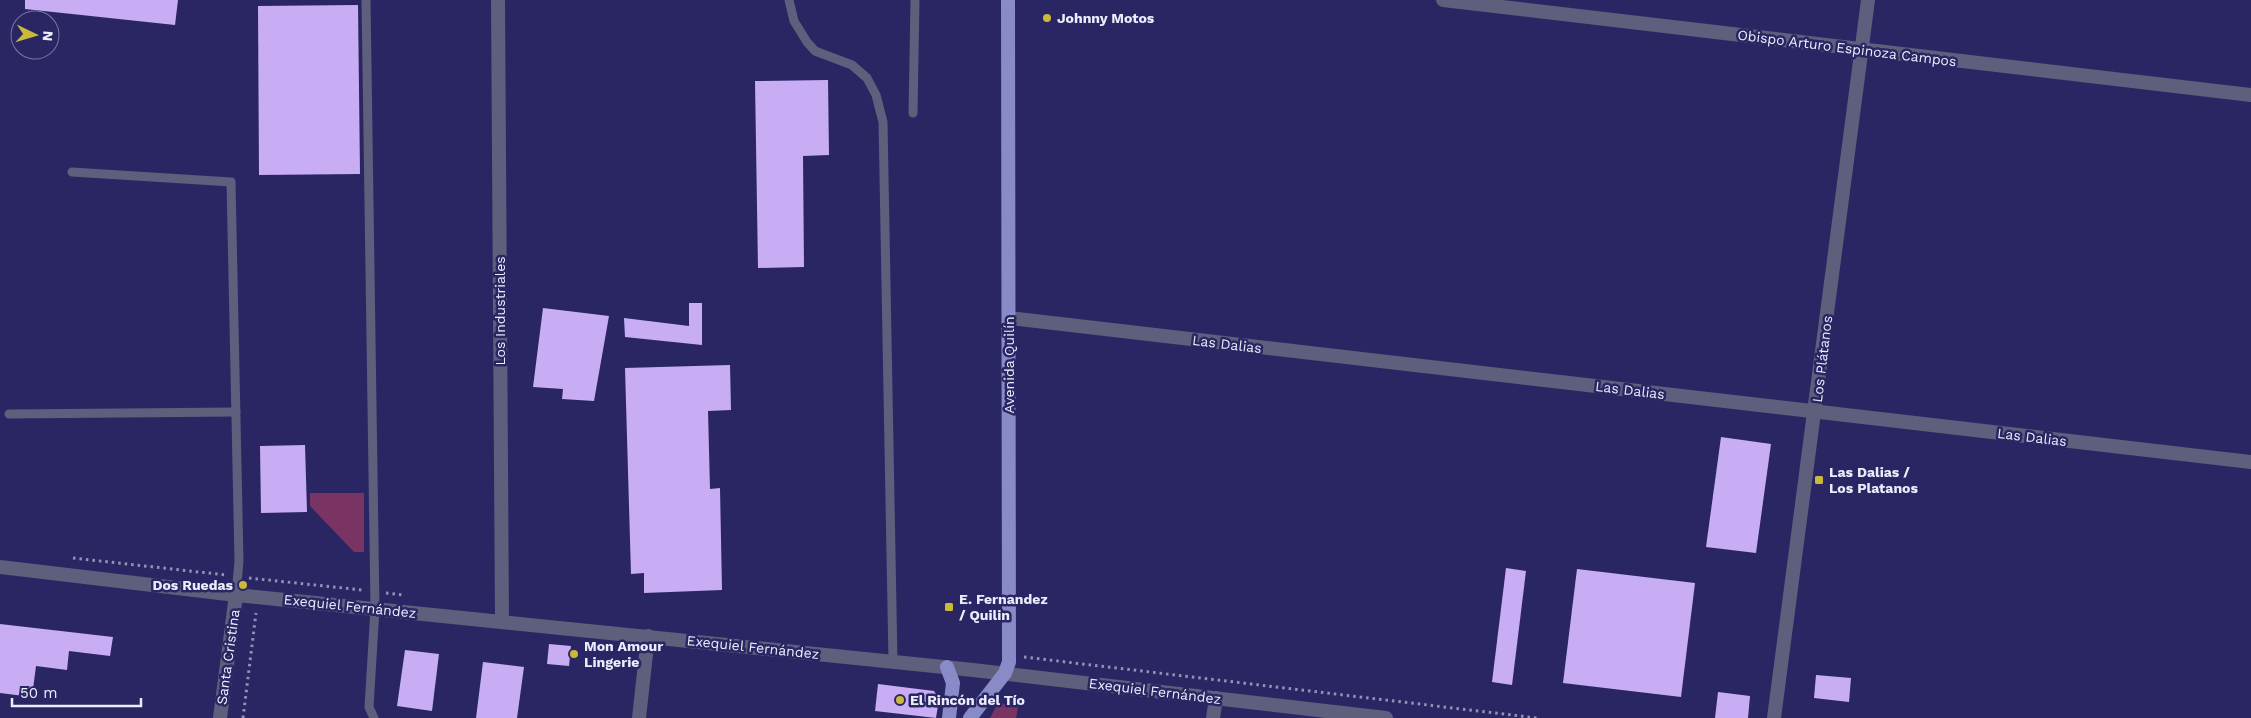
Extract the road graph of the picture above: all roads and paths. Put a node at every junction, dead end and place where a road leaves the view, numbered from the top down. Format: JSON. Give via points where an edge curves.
{"nodes":[{"id":1,"x":366,"y":0,"type":"edge"},
{"id":2,"x":498,"y":0,"type":"edge"},
{"id":3,"x":789,"y":0,"type":"edge"},
{"id":4,"x":915,"y":0,"type":"edge"},
{"id":5,"x":1008,"y":0,"type":"edge"},
{"id":6,"x":1443,"y":0,"type":"edge"},
{"id":7,"x":1868,"y":0,"type":"edge"},
{"id":8,"x":1862,"y":49,"type":"junction"},
{"id":9,"x":2251,"y":95,"type":"edge"},
{"id":10,"x":913,"y":113,"type":"dead end"},
{"id":11,"x":72,"y":172,"type":"dead end"},
{"id":12,"x":1009,"y":318,"type":"junction"},
{"id":13,"x":236,"y":412,"type":"junction"},
{"id":14,"x":1815,"y":412,"type":"junction"},
{"id":15,"x":9,"y":414,"type":"dead end"},
{"id":16,"x":2251,"y":462,"type":"edge"},
{"id":17,"x":0,"y":566,"type":"edge"},
{"id":18,"x":236,"y":595,"type":"junction"},
{"id":19,"x":376,"y":609,"type":"junction"},
{"id":20,"x":256,"y":613,"type":"dead end"},
{"id":21,"x":502,"y":622,"type":"junction"},
{"id":22,"x":648,"y":636,"type":"junction"},
{"id":23,"x":1009,"y":655,"type":"junction"},
{"id":24,"x":893,"y":662,"type":"junction"},
{"id":25,"x":947,"y":667,"type":"junction"},
{"id":26,"x":1005,"y":673,"type":"junction"},
{"id":27,"x":1216,"y":698,"type":"junction"},
{"id":28,"x":1312,"y":714,"type":"edge"},
{"id":29,"x":220,"y":718,"type":"edge"},
{"id":30,"x":243,"y":718,"type":"edge"},
{"id":31,"x":374,"y":718,"type":"edge"},
{"id":32,"x":639,"y":718,"type":"edge"},
{"id":33,"x":949,"y":718,"type":"edge"},
{"id":34,"x":970,"y":718,"type":"edge"},
{"id":35,"x":1214,"y":718,"type":"edge"},
{"id":36,"x":1386,"y":718,"type":"edge"},
{"id":37,"x":1537,"y":718,"type":"edge"},
{"id":38,"x":1774,"y":718,"type":"edge"}],
"edges":[{"from":1,"to":19,"type":"lane"},
{"from":2,"to":21,"type":"street","name":"Los Industriales"},
{"from":3,"to":24,"type":"lane","via":[[794,21],[806,42],[816,51],[852,65],[867,78],[876,95],[883,122]]},
{"from":4,"to":10,"type":"lane"},
{"from":5,"to":12,"type":"main road","name":"Avenida Quilín"},
{"from":6,"to":8,"type":"street","name":"Obispo Arturo Espinoza Campos"},
{"from":7,"to":8,"type":"street","name":"Los Plátanos"},
{"from":8,"to":9,"type":"street","name":"Obispo Arturo Espinoza Campos"},
{"from":8,"to":14,"type":"street","name":"Los Plátanos"},
{"from":11,"to":13,"type":"lane","via":[[231,182]]},
{"from":12,"to":14,"type":"street","name":"Las Dalias"},
{"from":12,"to":23,"type":"main road","name":"Avenida Quilín"},
{"from":13,"to":15,"type":"lane"},
{"from":13,"to":18,"type":"lane","via":[[239,561]]},
{"from":14,"to":16,"type":"street","name":"Las Dalias"},
{"from":14,"to":38,"type":"street","name":"Los Plátanos"},
{"from":17,"to":18,"type":"street","name":"Exequiel Fernández"},
{"from":18,"to":19,"type":"street","name":"Exequiel Fernández"},
{"from":18,"to":29,"type":"street","name":"Santa Cristina"},
{"from":19,"to":21,"type":"street","name":"Exequiel Fernández"},
{"from":19,"to":31,"type":"lane","via":[[369,708]]},
{"from":20,"to":30,"type":"path"},
{"from":21,"to":22,"type":"street","name":"Exequiel Fernández"},
{"from":22,"to":24,"type":"street","name":"Exequiel Fernández"},
{"from":22,"to":32,"type":"street"},
{"from":23,"to":26,"type":"main road","name":"Avenida Quilín"},
{"from":23,"to":37,"type":"path"},
{"from":24,"to":25,"type":"street","name":"Exequiel Fernández"},
{"from":25,"to":26,"type":"street","name":"Exequiel Fernández"},
{"from":25,"to":33,"type":"main road","via":[[953,683]]},
{"from":26,"to":27,"type":"street","name":"Exequiel Fernández"},
{"from":26,"to":34,"type":"main road","name":"Avenida Quilín"},
{"from":27,"to":28,"type":"street","name":"Exequiel Fernández"},
{"from":27,"to":35,"type":"street"},
{"from":28,"to":36,"type":"street","name":"Exequiel Fernández"}]}
